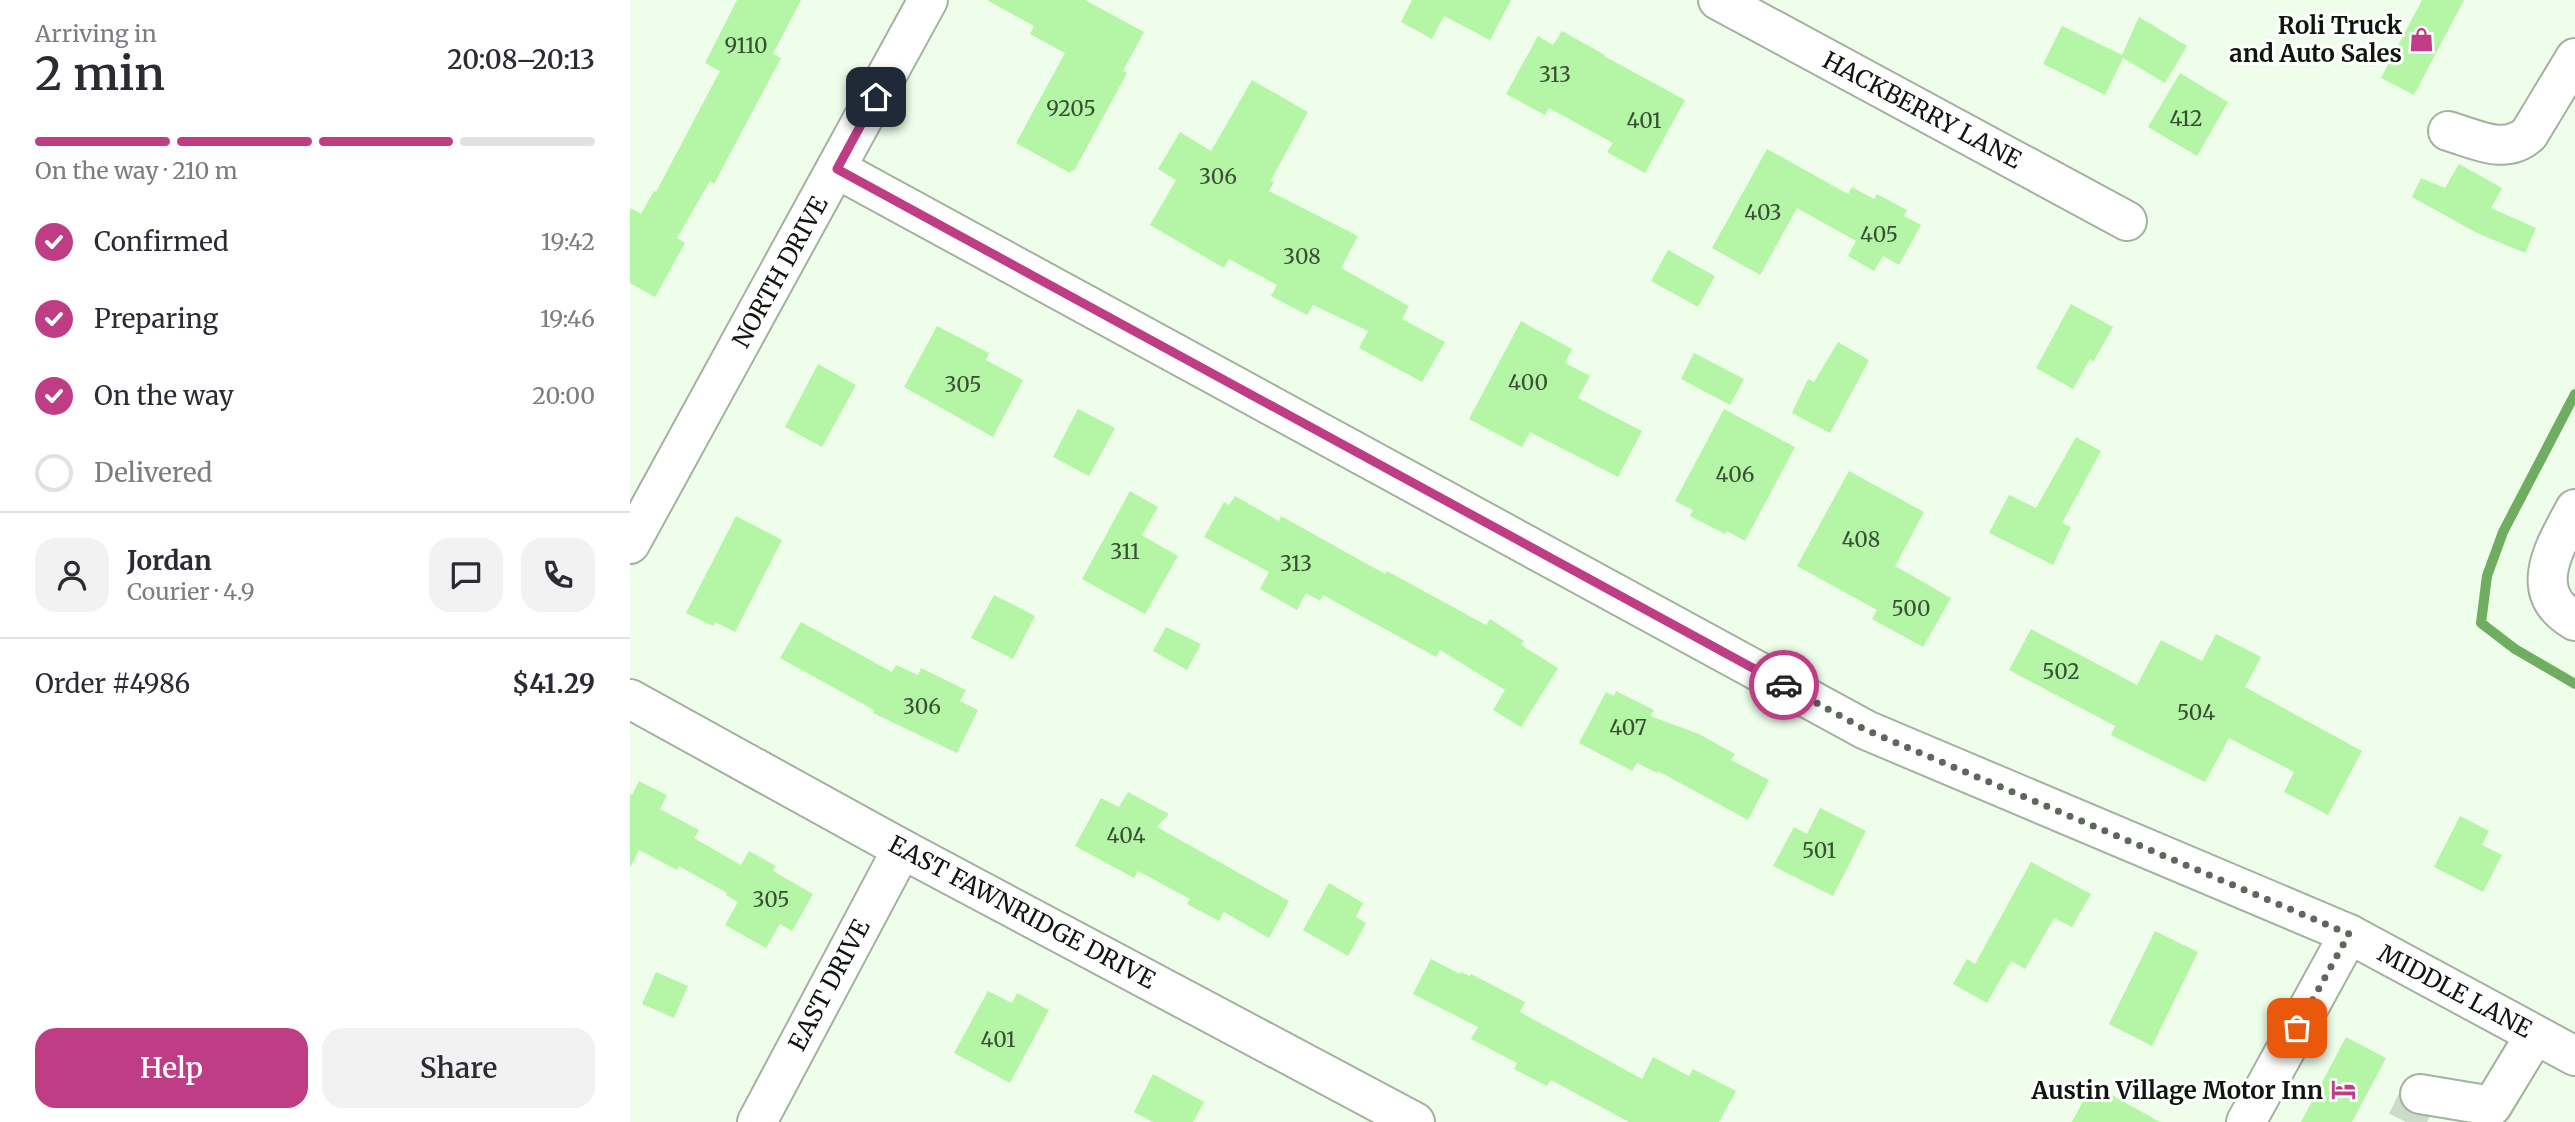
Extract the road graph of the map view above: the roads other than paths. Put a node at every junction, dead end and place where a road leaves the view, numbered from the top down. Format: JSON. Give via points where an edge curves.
{"nodes":[{"id":1,"x":928,"y":0,"type":"edge"},
{"id":2,"x":1717,"y":0,"type":"edge"},
{"id":3,"x":2575,"y":58,"type":"edge"},
{"id":4,"x":2448,"y":131,"type":"dead end"},
{"id":5,"x":837,"y":169,"type":"junction"},
{"id":6,"x":2127,"y":221,"type":"dead end"},
{"id":7,"x":2575,"y":509,"type":"edge"},
{"id":8,"x":630,"y":544,"type":"edge"},
{"id":9,"x":2575,"y":621,"type":"edge"},
{"id":10,"x":630,"y":699,"type":"edge"},
{"id":11,"x":902,"y":849,"type":"junction"},
{"id":12,"x":2349,"y":934,"type":"junction"},
{"id":13,"x":2535,"y":1035,"type":"junction"},
{"id":14,"x":2575,"y":1056,"type":"edge"},
{"id":15,"x":2420,"y":1094,"type":"dead end"},
{"id":16,"x":2488,"y":1114,"type":"edge"},
{"id":17,"x":757,"y":1122,"type":"edge"},
{"id":18,"x":1415,"y":1122,"type":"edge"},
{"id":19,"x":2246,"y":1122,"type":"edge"}],
"edges":[{"from":1,"to":5,"type":"street","name":"NORTH DRIVE"},
{"from":2,"to":6,"type":"street","name":"HACKBERRY LANE"},
{"from":3,"to":4,"type":"street","via":[[2519,144],[2500,146]]},
{"from":5,"to":8,"type":"street","name":"NORTH DRIVE"},
{"from":5,"to":12,"type":"street","name":"MIDDLE LANE","via":[[1866,730]]},
{"from":7,"to":9,"type":"street","via":[[2546,574],[2550,596],[2564,615]]},
{"from":10,"to":11,"type":"street","name":"EAST FAWNRIDGE DRIVE"},
{"from":11,"to":17,"type":"street","name":"EAST DRIVE"},
{"from":11,"to":18,"type":"street","name":"EAST FAWNRIDGE DRIVE"},
{"from":12,"to":13,"type":"street","name":"MIDDLE LANE"},
{"from":12,"to":19,"type":"street"},
{"from":13,"to":14,"type":"street","name":"MIDDLE LANE"},
{"from":13,"to":16,"type":"street"},
{"from":15,"to":16,"type":"street"}]}
